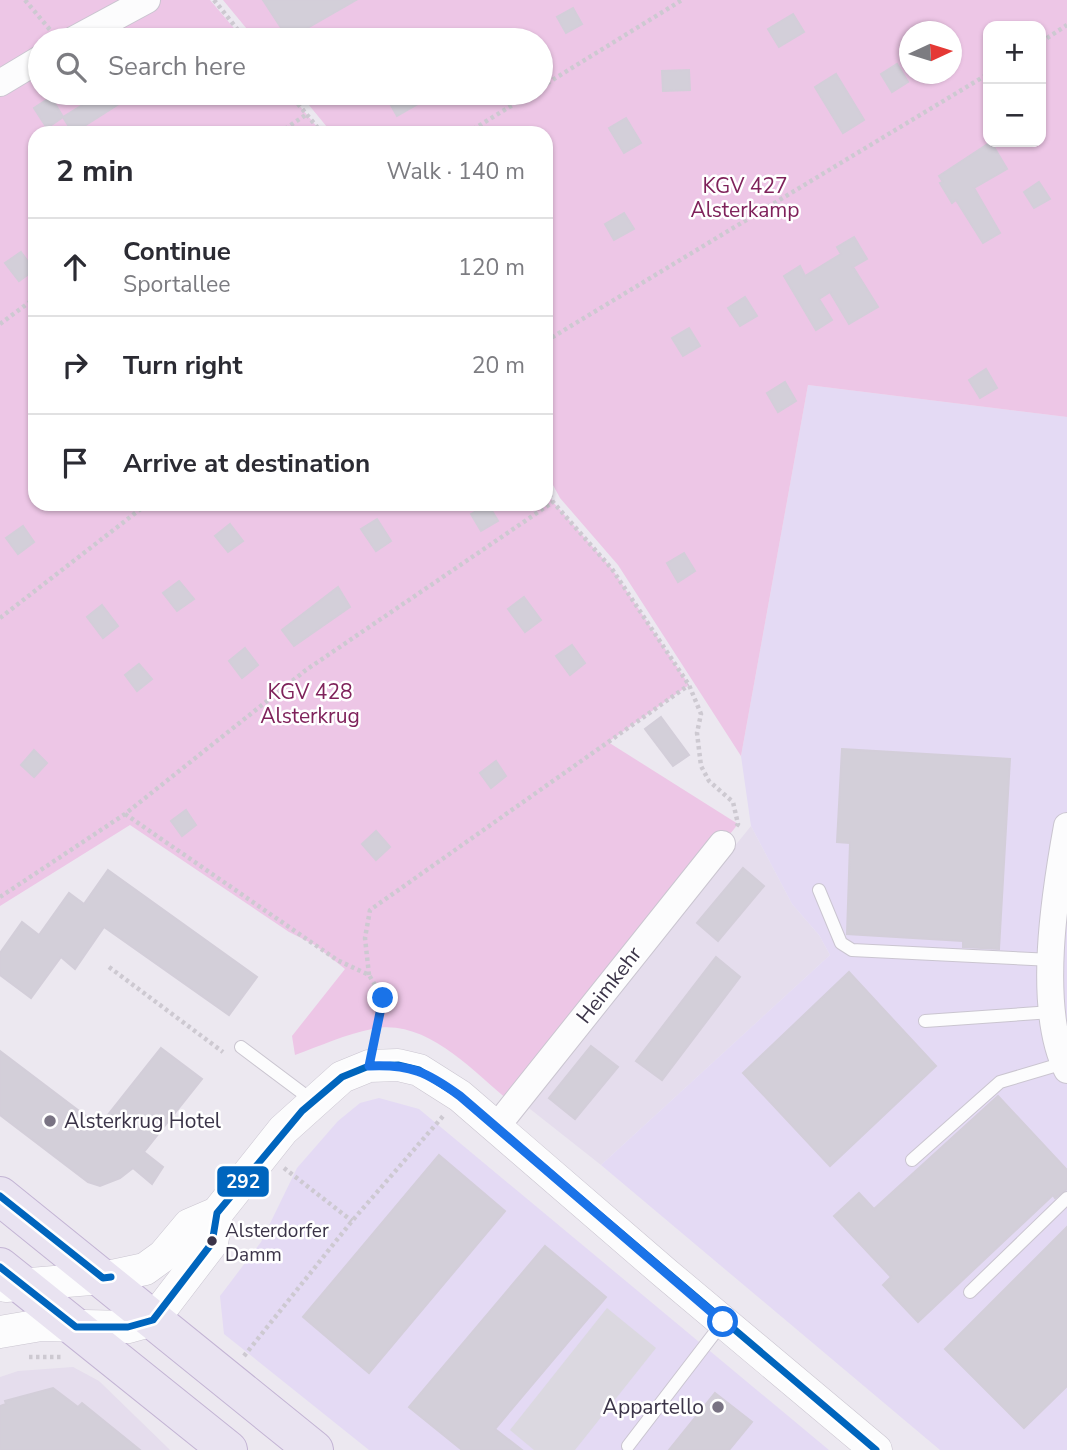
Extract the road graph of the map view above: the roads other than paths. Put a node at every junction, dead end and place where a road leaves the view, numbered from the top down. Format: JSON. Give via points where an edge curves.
{"nodes":[{"id":1,"x":147,"y":0,"type":"edge"},
{"id":2,"x":95,"y":28,"type":"edge"},
{"id":3,"x":28,"y":66,"type":"edge"},
{"id":4,"x":0,"y":83,"type":"edge"},
{"id":5,"x":1067,"y":826,"type":"edge"},
{"id":6,"x":722,"y":844,"type":"road end"},
{"id":7,"x":819,"y":890,"type":"dead end"},
{"id":8,"x":1052,"y":960,"type":"junction"},
{"id":9,"x":1057,"y":1018,"type":"edge"},
{"id":10,"x":925,"y":1021,"type":"dead end"},
{"id":11,"x":241,"y":1047,"type":"dead end"},
{"id":12,"x":1065,"y":1066,"type":"edge"},
{"id":13,"x":313,"y":1101,"type":"junction"},
{"id":14,"x":497,"y":1126,"type":"junction"},
{"id":15,"x":912,"y":1160,"type":"dead end"},
{"id":16,"x":0,"y":1196,"type":"edge"},
{"id":17,"x":1067,"y":1198,"type":"edge"},
{"id":18,"x":217,"y":1213,"type":"junction"},
{"id":19,"x":103,"y":1278,"type":"junction"},
{"id":20,"x":7,"y":1279,"type":"edge"},
{"id":21,"x":970,"y":1292,"type":"dead end"},
{"id":22,"x":153,"y":1320,"type":"junction"},
{"id":23,"x":723,"y":1322,"type":"junction"},
{"id":24,"x":0,"y":1332,"type":"edge"},
{"id":25,"x":67,"y":1341,"type":"junction"},
{"id":26,"x":628,"y":1446,"type":"dead end"},
{"id":27,"x":228,"y":1450,"type":"edge"},
{"id":28,"x":314,"y":1450,"type":"edge"},
{"id":29,"x":876,"y":1450,"type":"edge"}],
"edges":[{"from":1,"to":2,"type":"street"},
{"from":3,"to":4,"type":"street"},
{"from":5,"to":8,"type":"street"},
{"from":6,"to":14,"type":"street","name":"Heimkehr"},
{"from":7,"to":8,"type":"lane","via":[[841,943],[852,950]]},
{"from":8,"to":9,"type":"street"},
{"from":9,"to":10,"type":"lane"},
{"from":9,"to":12,"type":"street"},
{"from":11,"to":13,"type":"lane"},
{"from":12,"to":15,"type":"lane","via":[[1000,1082]]},
{"from":13,"to":14,"type":"street","via":[[342,1077],[369,1066],[398,1065],[419,1070]]},
{"from":13,"to":18,"type":"street"},
{"from":14,"to":23,"type":"street"},
{"from":16,"to":19,"type":"main road"},
{"from":17,"to":21,"type":"lane"},
{"from":18,"to":19,"type":"street","via":[[189,1225],[163,1256],[145,1269]]},
{"from":18,"to":22,"type":"street","via":[[212,1243]]},
{"from":19,"to":20,"type":"street"},
{"from":19,"to":22,"type":"main road"},
{"from":20,"to":25,"type":"main road"},
{"from":22,"to":25,"type":"street"},
{"from":22,"to":28,"type":"main road"},
{"from":23,"to":26,"type":"lane"},
{"from":23,"to":29,"type":"street"},
{"from":24,"to":25,"type":"street","via":[[41,1325]]},
{"from":25,"to":27,"type":"main road"}]}
